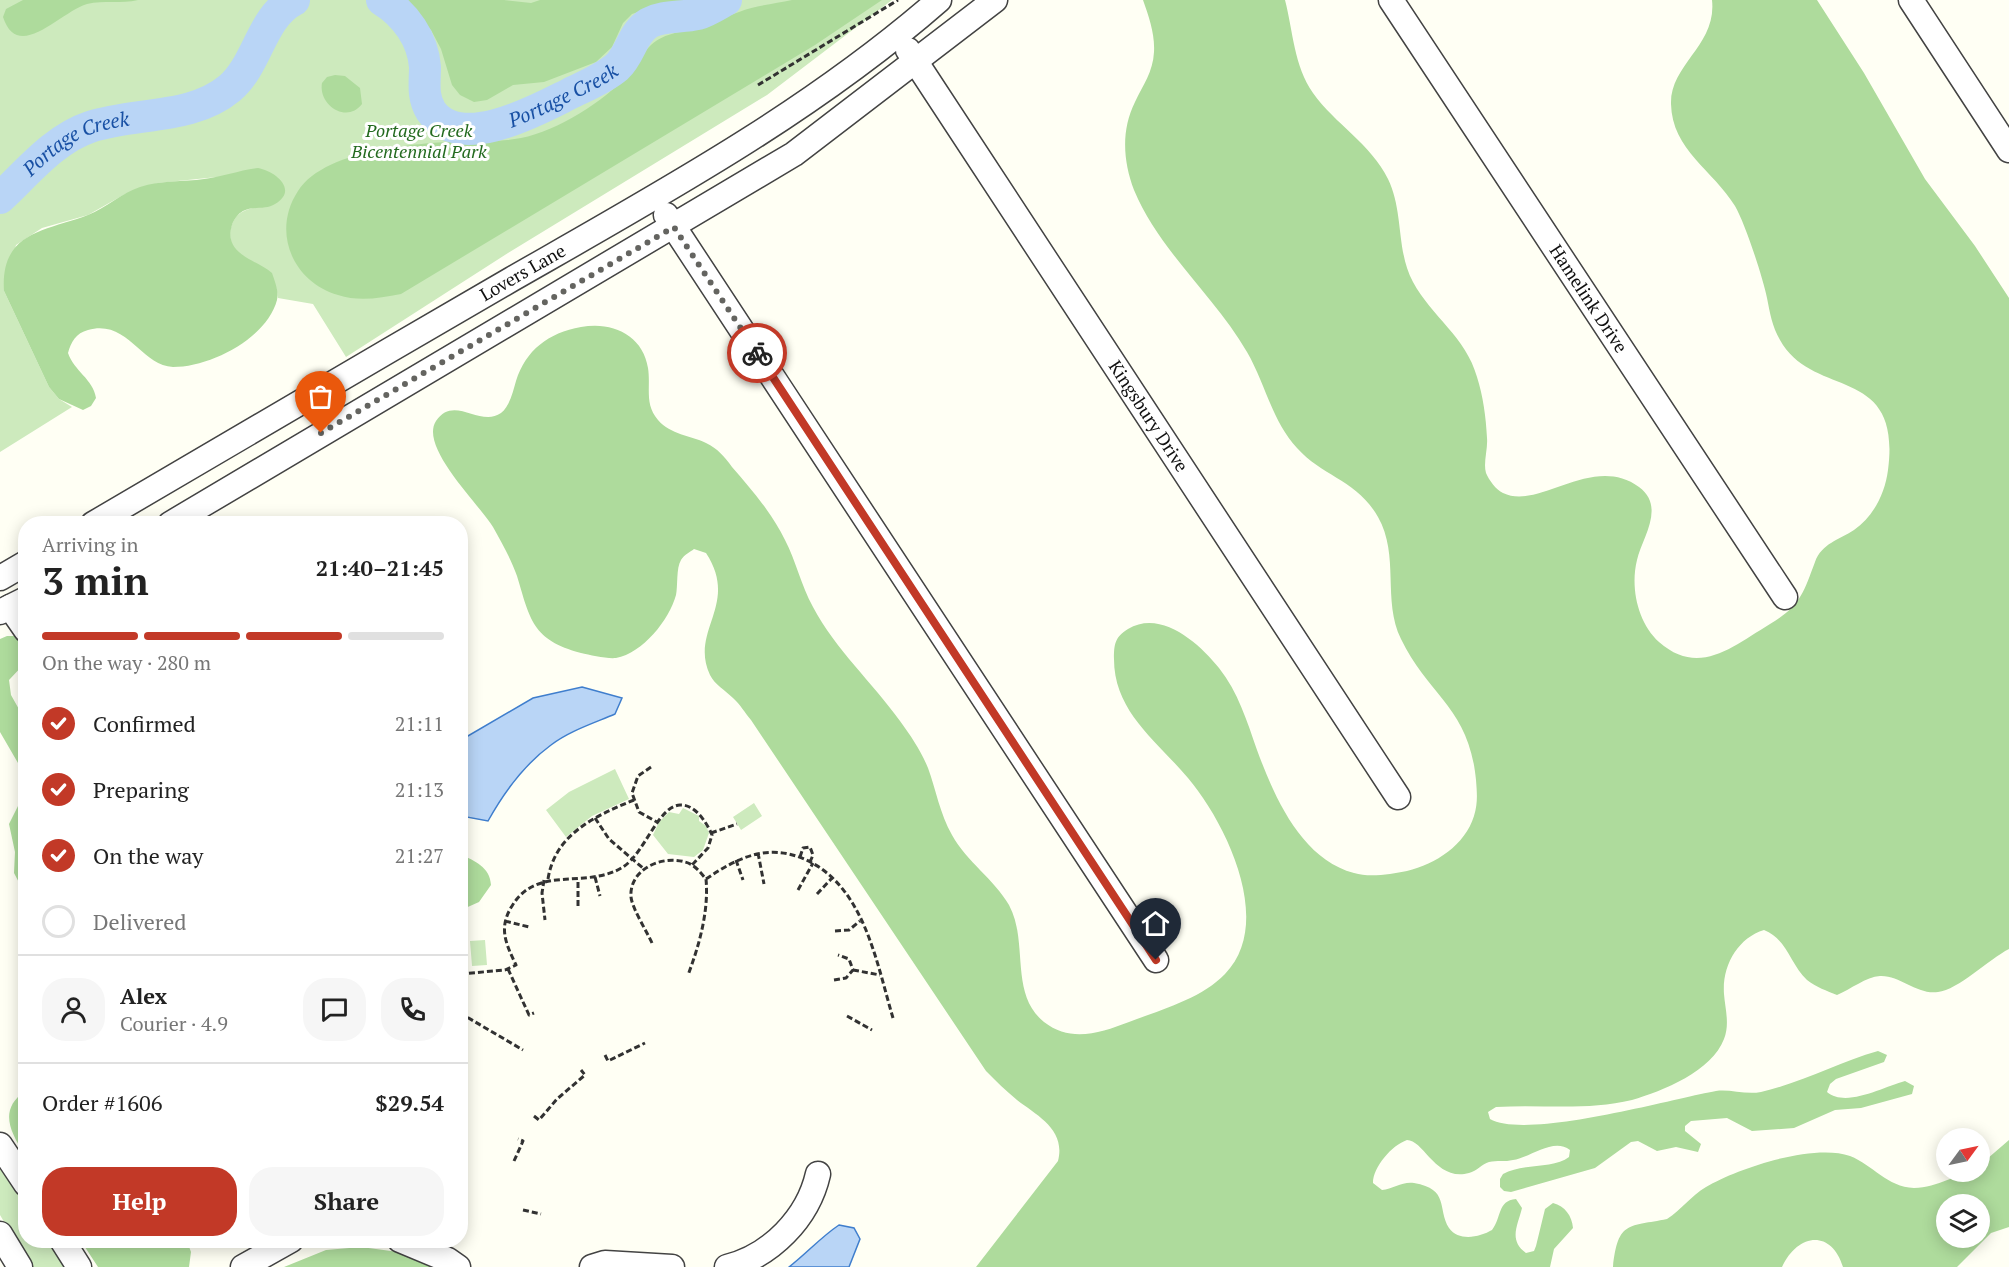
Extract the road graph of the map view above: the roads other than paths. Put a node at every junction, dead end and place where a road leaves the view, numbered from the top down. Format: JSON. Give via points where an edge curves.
{"nodes":[{"id":1,"x":939,"y":0,"type":"edge"},
{"id":2,"x":995,"y":0,"type":"edge"},
{"id":3,"x":1391,"y":0,"type":"edge"},
{"id":4,"x":1911,"y":0,"type":"edge"},
{"id":5,"x":898,"y":35,"type":"junction"},
{"id":6,"x":916,"y":62,"type":"junction"},
{"id":7,"x":2009,"y":150,"type":"edge"},
{"id":8,"x":654,"y":198,"type":"junction"},
{"id":9,"x":674,"y":227,"type":"junction"},
{"id":10,"x":107,"y":516,"type":"edge"},
{"id":11,"x":184,"y":516,"type":"edge"},
{"id":12,"x":18,"y":568,"type":"edge"},
{"id":13,"x":0,"y":578,"type":"edge"},
{"id":14,"x":1785,"y":597,"type":"dead end"},
{"id":15,"x":1398,"y":797,"type":"dead end"},
{"id":16,"x":1156,"y":960,"type":"dead end"},
{"id":17,"x":0,"y":1145,"type":"edge"},
{"id":18,"x":18,"y":1172,"type":"edge"},
{"id":19,"x":818,"y":1174,"type":"dead end"},
{"id":20,"x":0,"y":1234,"type":"edge"},
{"id":21,"x":67,"y":1248,"type":"edge"},
{"id":22,"x":277,"y":1248,"type":"edge"},
{"id":23,"x":419,"y":1248,"type":"edge"},
{"id":24,"x":20,"y":1267,"type":"edge"},
{"id":25,"x":79,"y":1267,"type":"edge"},
{"id":26,"x":243,"y":1267,"type":"edge"},
{"id":27,"x":458,"y":1267,"type":"edge"},
{"id":28,"x":592,"y":1267,"type":"edge"},
{"id":29,"x":672,"y":1267,"type":"edge"},
{"id":30,"x":727,"y":1267,"type":"edge"}],
"edges":[{"from":1,"to":5,"type":"street","name":"Lovers Lane"},
{"from":2,"to":6,"type":"street","name":"Lovers Lane"},
{"from":3,"to":14,"type":"street","name":"Hamelink Drive"},
{"from":4,"to":7,"type":"street"},
{"from":5,"to":6,"type":"street","name":"Kingsbury Drive"},
{"from":5,"to":8,"type":"street","name":"Lovers Lane","via":[[771,124]]},
{"from":6,"to":9,"type":"street","name":"Lovers Lane","via":[[794,154]]},
{"from":6,"to":15,"type":"street","name":"Kingsbury Drive"},
{"from":8,"to":9,"type":"street"},
{"from":8,"to":10,"type":"street","name":"Lovers Lane"},
{"from":9,"to":11,"type":"street","name":"Lovers Lane"},
{"from":9,"to":16,"type":"street"},
{"from":12,"to":13,"type":"street"},
{"from":17,"to":18,"type":"street"},
{"from":19,"to":30,"type":"street","via":[[813,1195],[785,1233],[765,1251]]},
{"from":20,"to":24,"type":"street"},
{"from":21,"to":25,"type":"street"},
{"from":22,"to":26,"type":"street"},
{"from":23,"to":27,"type":"street"},
{"from":28,"to":29,"type":"street","via":[[605,1263]]}]}
